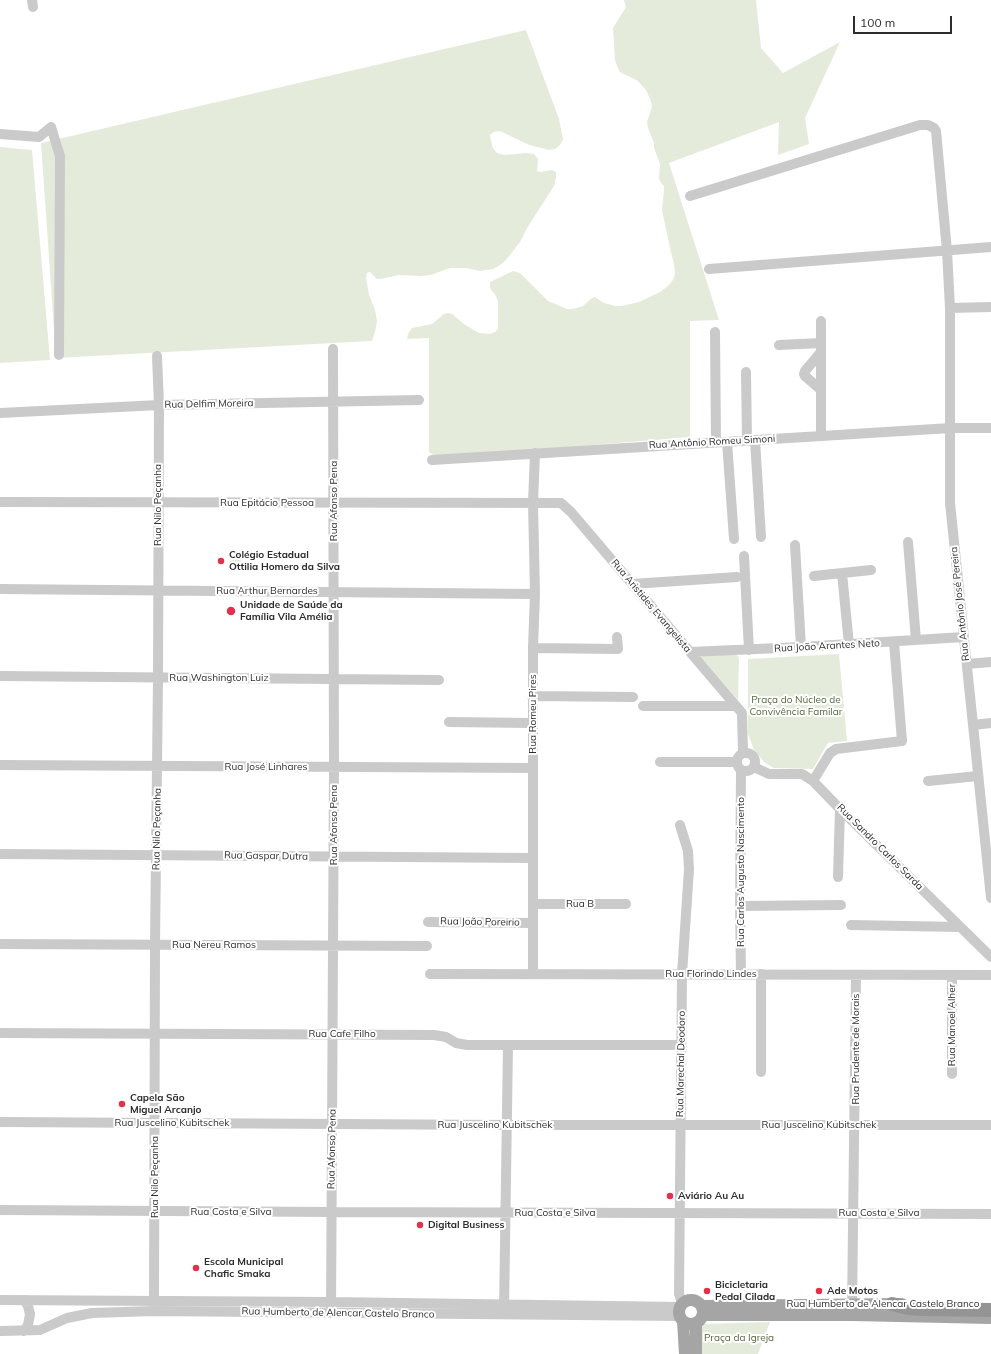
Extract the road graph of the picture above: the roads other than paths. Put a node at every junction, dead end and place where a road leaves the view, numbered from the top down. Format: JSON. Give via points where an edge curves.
{"nodes":[{"id":1,"x":0,"y":134,"type":"edge"},
{"id":2,"x":690,"y":196,"type":"dead end"},
{"id":3,"x":991,"y":247,"type":"edge"},
{"id":4,"x":946,"y":251,"type":"junction"},
{"id":5,"x":709,"y":269,"type":"dead end"},
{"id":6,"x":991,"y":307,"type":"edge"},
{"id":7,"x":950,"y":308,"type":"junction"},
{"id":8,"x":821,"y":321,"type":"dead end"},
{"id":9,"x":715,"y":332,"type":"dead end"},
{"id":10,"x":779,"y":345,"type":"dead end"},
{"id":11,"x":821,"y":347,"type":"junction"},
{"id":12,"x":333,"y":349,"type":"dead end"},
{"id":13,"x":59,"y":355,"type":"dead end"},
{"id":14,"x":157,"y":356,"type":"dead end"},
{"id":15,"x":746,"y":372,"type":"dead end"},
{"id":16,"x":821,"y":390,"type":"junction"},
{"id":17,"x":418,"y":400,"type":"dead end"},
{"id":18,"x":334,"y":402,"type":"junction"},
{"id":19,"x":158,"y":405,"type":"junction"},
{"id":20,"x":0,"y":413,"type":"edge"},
{"id":21,"x":950,"y":428,"type":"junction"},
{"id":22,"x":991,"y":428,"type":"edge"},
{"id":23,"x":821,"y":436,"type":"junction"},
{"id":24,"x":751,"y":440,"type":"junction"},
{"id":25,"x":716,"y":442,"type":"junction"},
{"id":26,"x":727,"y":442,"type":"junction"},
{"id":27,"x":535,"y":454,"type":"junction"},
{"id":28,"x":432,"y":460,"type":"dead end"},
{"id":29,"x":0,"y":502,"type":"edge"},
{"id":30,"x":158,"y":503,"type":"junction"},
{"id":31,"x":533,"y":503,"type":"junction"},
{"id":32,"x":558,"y":503,"type":"joint"},
{"id":33,"x":333,"y":504,"type":"junction"},
{"id":34,"x":761,"y":537,"type":"dead end"},
{"id":35,"x":734,"y":539,"type":"dead end"},
{"id":36,"x":908,"y":542,"type":"dead end"},
{"id":37,"x":795,"y":545,"type":"dead end"},
{"id":38,"x":744,"y":556,"type":"dead end"},
{"id":39,"x":871,"y":570,"type":"dead end"},
{"id":40,"x":842,"y":573,"type":"junction"},
{"id":41,"x":814,"y":576,"type":"dead end"},
{"id":42,"x":737,"y":577,"type":"dead end"},
{"id":43,"x":632,"y":584,"type":"junction"},
{"id":44,"x":0,"y":589,"type":"edge"},
{"id":45,"x":158,"y":590,"type":"junction"},
{"id":46,"x":334,"y":591,"type":"junction"},
{"id":47,"x":535,"y":594,"type":"junction"},
{"id":48,"x":617,"y":637,"type":"dead end"},
{"id":49,"x":964,"y":637,"type":"junction"},
{"id":50,"x":916,"y":640,"type":"junction"},
{"id":51,"x":894,"y":642,"type":"junction"},
{"id":52,"x":849,"y":645,"type":"junction"},
{"id":53,"x":801,"y":647,"type":"junction"},
{"id":54,"x":532,"y":648,"type":"junction"},
{"id":55,"x":749,"y":650,"type":"junction"},
{"id":56,"x":690,"y":652,"type":"junction"},
{"id":57,"x":991,"y":662,"type":"edge"},
{"id":58,"x":967,"y":664,"type":"junction"},
{"id":59,"x":0,"y":676,"type":"edge"},
{"id":60,"x":158,"y":678,"type":"junction"},
{"id":61,"x":334,"y":679,"type":"junction"},
{"id":62,"x":439,"y":680,"type":"dead end"},
{"id":63,"x":532,"y":696,"type":"junction"},
{"id":64,"x":632,"y":697,"type":"dead end"},
{"id":65,"x":643,"y":706,"type":"dead end"},
{"id":66,"x":739,"y":709,"type":"junction"},
{"id":67,"x":449,"y":722,"type":"dead end"},
{"id":68,"x":991,"y":723,"type":"edge"},
{"id":69,"x":532,"y":724,"type":"junction"},
{"id":70,"x":973,"y":725,"type":"junction"},
{"id":71,"x":743,"y":753,"type":"junction"},
{"id":72,"x":660,"y":762,"type":"dead end"},
{"id":73,"x":0,"y":765,"type":"edge"},
{"id":74,"x":157,"y":766,"type":"junction"},
{"id":75,"x":739,"y":766,"type":"junction"},
{"id":76,"x":334,"y":767,"type":"junction"},
{"id":77,"x":754,"y":767,"type":"junction"},
{"id":78,"x":533,"y":768,"type":"junction"},
{"id":79,"x":978,"y":776,"type":"junction"},
{"id":80,"x":813,"y":781,"type":"junction"},
{"id":81,"x":928,"y":781,"type":"dead end"},
{"id":82,"x":840,"y":808,"type":"junction"},
{"id":83,"x":680,"y":825,"type":"dead end"},
{"id":84,"x":0,"y":854,"type":"edge"},
{"id":85,"x":156,"y":855,"type":"junction"},
{"id":86,"x":334,"y":856,"type":"junction"},
{"id":87,"x":533,"y":858,"type":"junction"},
{"id":88,"x":990,"y":876,"type":"edge"},
{"id":89,"x":838,"y":877,"type":"dead end"},
{"id":90,"x":991,"y":898,"type":"edge"},
{"id":91,"x":533,"y":904,"type":"junction"},
{"id":92,"x":626,"y":904,"type":"dead end"},
{"id":93,"x":841,"y":905,"type":"dead end"},
{"id":94,"x":740,"y":906,"type":"junction"},
{"id":95,"x":428,"y":922,"type":"dead end"},
{"id":96,"x":533,"y":923,"type":"junction"},
{"id":97,"x":852,"y":925,"type":"dead end"},
{"id":98,"x":960,"y":927,"type":"junction"},
{"id":99,"x":0,"y":944,"type":"edge"},
{"id":100,"x":155,"y":945,"type":"junction"},
{"id":101,"x":334,"y":946,"type":"junction"},
{"id":102,"x":427,"y":946,"type":"dead end"},
{"id":103,"x":991,"y":957,"type":"edge"},
{"id":104,"x":430,"y":974,"type":"dead end"},
{"id":105,"x":533,"y":974,"type":"junction"},
{"id":106,"x":682,"y":974,"type":"junction"},
{"id":107,"x":741,"y":974,"type":"junction"},
{"id":108,"x":761,"y":974,"type":"junction"},
{"id":109,"x":856,"y":975,"type":"junction"},
{"id":110,"x":952,"y":975,"type":"junction"},
{"id":111,"x":991,"y":975,"type":"edge"},
{"id":112,"x":0,"y":1033,"type":"edge"},
{"id":113,"x":156,"y":1034,"type":"junction"},
{"id":114,"x":333,"y":1034,"type":"junction"},
{"id":115,"x":508,"y":1045,"type":"junction"},
{"id":116,"x":681,"y":1045,"type":"junction"},
{"id":117,"x":761,"y":1072,"type":"dead end"},
{"id":118,"x":952,"y":1074,"type":"dead end"},
{"id":119,"x":0,"y":1122,"type":"edge"},
{"id":120,"x":155,"y":1123,"type":"junction"},
{"id":121,"x":332,"y":1124,"type":"junction"},
{"id":122,"x":680,"y":1124,"type":"junction"},
{"id":123,"x":507,"y":1125,"type":"junction"},
{"id":124,"x":855,"y":1125,"type":"junction"},
{"id":125,"x":991,"y":1125,"type":"edge"},
{"id":126,"x":0,"y":1210,"type":"edge"},
{"id":127,"x":155,"y":1211,"type":"junction"},
{"id":128,"x":331,"y":1212,"type":"junction"},
{"id":129,"x":506,"y":1213,"type":"junction"},
{"id":130,"x":679,"y":1213,"type":"junction"},
{"id":131,"x":854,"y":1213,"type":"junction"},
{"id":132,"x":991,"y":1214,"type":"edge"},
{"id":133,"x":0,"y":1300,"type":"edge"},
{"id":134,"x":24,"y":1300,"type":"junction"},
{"id":135,"x":154,"y":1301,"type":"junction"},
{"id":136,"x":331,"y":1302,"type":"junction"},
{"id":137,"x":504,"y":1304,"type":"junction"},
{"id":138,"x":892,"y":1304,"type":"junction"},
{"id":139,"x":991,"y":1304,"type":"edge"},
{"id":140,"x":852,"y":1310,"type":"junction"},
{"id":141,"x":991,"y":1310,"type":"edge"},
{"id":142,"x":681,"y":1312,"type":"junction"},
{"id":143,"x":331,"y":1313,"type":"junction"},
{"id":144,"x":504,"y":1315,"type":"junction"},
{"id":145,"x":701,"y":1315,"type":"junction"},
{"id":146,"x":991,"y":1318,"type":"edge"},
{"id":147,"x":0,"y":1331,"type":"edge"},
{"id":148,"x":24,"y":1331,"type":"junction"},
{"id":149,"x":685,"y":1354,"type":"edge"},
{"id":150,"x":696,"y":1354,"type":"edge"}],
"edges":[{"from":1,"to":13,"type":"street","via":[[39,136],[51,127],[60,156]]},
{"from":2,"to":4,"type":"street","name":"Rua Antônio José Pereira","via":[[920,125],[928,125],[936,131]]},
{"from":3,"to":4,"type":"street"},
{"from":4,"to":5,"type":"street"},
{"from":4,"to":7,"type":"street","name":"Rua Antônio José Pereira"},
{"from":6,"to":7,"type":"street"},
{"from":7,"to":21,"type":"street","name":"Rua Antônio José Pereira"},
{"from":8,"to":11,"type":"street"},
{"from":9,"to":25,"type":"street"},
{"from":10,"to":11,"type":"street"},
{"from":11,"to":16,"type":"street"},
{"from":11,"to":16,"type":"street","via":[[804,374]]},
{"from":12,"to":18,"type":"street","name":"Rua Afonso Pena"},
{"from":14,"to":19,"type":"street","name":"Rua Nilo Peçanha"},
{"from":15,"to":24,"type":"street"},
{"from":16,"to":23,"type":"street"},
{"from":17,"to":18,"type":"street","name":"Rua Delfim Moreira"},
{"from":18,"to":19,"type":"street","name":"Rua Delfim Moreira"},
{"from":18,"to":33,"type":"street","name":"Rua Afonso Pena"},
{"from":19,"to":20,"type":"street","name":"Rua Delfim Moreira"},
{"from":19,"to":30,"type":"street","name":"Rua Nilo Peçanha"},
{"from":21,"to":22,"type":"street","name":"Rua Antônio Romeu Simoni"},
{"from":21,"to":23,"type":"street","name":"Rua Antônio Romeu Simoni"},
{"from":21,"to":49,"type":"street","name":"Rua Antônio José Pereira","via":[[950,503]]},
{"from":23,"to":24,"type":"street","name":"Rua Antônio Romeu Simoni"},
{"from":24,"to":26,"type":"street","name":"Rua Antônio Romeu Simoni"},
{"from":24,"to":34,"type":"street"},
{"from":25,"to":26,"type":"street","name":"Rua Antônio Romeu Simoni"},
{"from":25,"to":27,"type":"street","name":"Rua Antônio Romeu Simoni"},
{"from":26,"to":35,"type":"street"},
{"from":27,"to":28,"type":"street","name":"Rua Antônio Romeu Simoni"},
{"from":27,"to":31,"type":"street","name":"Rua Romeu Pires"},
{"from":29,"to":30,"type":"street","name":"Rua Epitácio Pessoa"},
{"from":30,"to":33,"type":"street","name":"Rua Epitácio Pessoa"},
{"from":30,"to":45,"type":"street","name":"Rua Nilo Peçanha"},
{"from":31,"to":32,"type":"street","name":"Rua Epitácio Pessoa"},
{"from":31,"to":33,"type":"street","name":"Rua Epitácio Pessoa"},
{"from":31,"to":47,"type":"street","name":"Rua Romeu Pires"},
{"from":32,"to":43,"type":"street","name":"Rua Aristides Evangelista","via":[[571,512]]},
{"from":33,"to":46,"type":"street","name":"Rua Afonso Pena"},
{"from":36,"to":50,"type":"street"},
{"from":37,"to":53,"type":"street"},
{"from":38,"to":55,"type":"street"},
{"from":39,"to":40,"type":"street"},
{"from":40,"to":41,"type":"street"},
{"from":40,"to":52,"type":"street"},
{"from":42,"to":43,"type":"street"},
{"from":43,"to":56,"type":"street","name":"Rua Aristides Evangelista"},
{"from":44,"to":45,"type":"street","name":"Rua Arthur Bernardes"},
{"from":45,"to":46,"type":"street","name":"Rua Arthur Bernardes"},
{"from":45,"to":60,"type":"street","name":"Rua Nilo Peçanha"},
{"from":46,"to":47,"type":"street","name":"Rua Arthur Bernardes"},
{"from":46,"to":61,"type":"street","name":"Rua Afonso Pena"},
{"from":47,"to":54,"type":"street","name":"Rua Romeu Pires"},
{"from":48,"to":54,"type":"street","via":[[618,649]]},
{"from":49,"to":50,"type":"street","name":"Rua João Arantes Neto"},
{"from":49,"to":58,"type":"street","name":"Rua Antônio José Pereira"},
{"from":50,"to":51,"type":"street","name":"Rua João Arantes Neto"},
{"from":51,"to":52,"type":"street","name":"Rua João Arantes Neto"},
{"from":51,"to":80,"type":"street","via":[[902,741],[836,749],[830,753]]},
{"from":52,"to":53,"type":"street","name":"Rua João Arantes Neto"},
{"from":53,"to":55,"type":"street","name":"Rua João Arantes Neto"},
{"from":54,"to":63,"type":"street","name":"Rua Romeu Pires"},
{"from":55,"to":56,"type":"street","name":"Rua João Arantes Neto"},
{"from":56,"to":66,"type":"street","name":"Rua Aristides Evangelista"},
{"from":57,"to":58,"type":"street"},
{"from":58,"to":70,"type":"street","name":"Rua Antônio José Pereira"},
{"from":59,"to":60,"type":"street","name":"Rua Washington Luiz"},
{"from":60,"to":61,"type":"street","name":"Rua Washington Luiz"},
{"from":60,"to":74,"type":"street","name":"Rua Nilo Peçanha"},
{"from":61,"to":62,"type":"street","name":"Rua Washington Luiz"},
{"from":61,"to":76,"type":"street","name":"Rua Afonso Pena"},
{"from":63,"to":64,"type":"street"},
{"from":63,"to":69,"type":"street","name":"Rua Romeu Pires"},
{"from":65,"to":66,"type":"street"},
{"from":66,"to":71,"type":"street"},
{"from":67,"to":69,"type":"street"},
{"from":68,"to":70,"type":"street"},
{"from":69,"to":78,"type":"street","name":"Rua Romeu Pires"},
{"from":70,"to":79,"type":"street","name":"Rua Antônio José Pereira"},
{"from":71,"to":75,"type":"street","via":[[739,757]]},
{"from":71,"to":77,"type":"street","via":[[754,756]]},
{"from":72,"to":75,"type":"street"},
{"from":73,"to":74,"type":"street","name":"Rua José Linhares"},
{"from":74,"to":76,"type":"street","name":"Rua José Linhares"},
{"from":74,"to":85,"type":"street","name":"Rua Nilo Peçanha"},
{"from":75,"to":77,"type":"street","via":[[747,771]]},
{"from":75,"to":94,"type":"street","name":"Rua Carlos Augusto Nascimento"},
{"from":76,"to":78,"type":"street","name":"Rua José Linhares"},
{"from":76,"to":86,"type":"street","name":"Rua Afonso Pena"},
{"from":77,"to":80,"type":"street","name":"Rua Sandro Carlos Sarda","via":[[769,774],[802,774]]},
{"from":78,"to":87,"type":"street","name":"Rua Romeu Pires"},
{"from":79,"to":81,"type":"street"},
{"from":79,"to":88,"type":"street","name":"Rua Antônio José Pereira"},
{"from":80,"to":82,"type":"street","name":"Rua Sandro Carlos Sarda"},
{"from":82,"to":89,"type":"street"},
{"from":82,"to":98,"type":"street","name":"Rua Sandro Carlos Sarda"},
{"from":83,"to":106,"type":"street","name":"Rua Marechal Deodoro","via":[[688,851],[689,869]]},
{"from":84,"to":85,"type":"street","name":"Rua Gaspar Dutra"},
{"from":85,"to":86,"type":"street","name":"Rua Gaspar Dutra"},
{"from":85,"to":100,"type":"street","name":"Rua Nilo Peçanha"},
{"from":86,"to":87,"type":"street","name":"Rua Gaspar Dutra"},
{"from":86,"to":101,"type":"street","name":"Rua Afonso Pena"},
{"from":87,"to":91,"type":"street","name":"Rua Romeu Pires"},
{"from":88,"to":90,"type":"street","name":"Rua Antônio José Pereira"},
{"from":91,"to":92,"type":"street","name":"Rua B"},
{"from":91,"to":96,"type":"street","name":"Rua Romeu Pires"},
{"from":93,"to":94,"type":"street"},
{"from":94,"to":107,"type":"street","name":"Rua Carlos Augusto Nascimento"},
{"from":95,"to":96,"type":"street","name":"Rua João Poreirio"},
{"from":96,"to":105,"type":"street","name":"Rua Romeu Pires"},
{"from":97,"to":98,"type":"street"},
{"from":98,"to":103,"type":"street","name":"Rua Sandro Carlos Sarda"},
{"from":99,"to":100,"type":"street","name":"Rua Nereu Ramos"},
{"from":100,"to":101,"type":"street","name":"Rua Nereu Ramos"},
{"from":100,"to":113,"type":"street","name":"Rua Nilo Peçanha"},
{"from":101,"to":102,"type":"street","name":"Rua Nereu Ramos"},
{"from":101,"to":114,"type":"street","name":"Rua Afonso Pena"},
{"from":104,"to":105,"type":"street","name":"Rua Florindo Lindes"},
{"from":105,"to":106,"type":"street","name":"Rua Florindo Lindes"},
{"from":106,"to":107,"type":"street","name":"Rua Florindo Lindes"},
{"from":106,"to":116,"type":"street","name":"Rua Marechal Deodoro"},
{"from":107,"to":108,"type":"street","name":"Rua Florindo Lindes"},
{"from":108,"to":109,"type":"street","name":"Rua Florindo Lindes"},
{"from":108,"to":117,"type":"street"},
{"from":109,"to":110,"type":"street","name":"Rua Florindo Lindes"},
{"from":109,"to":124,"type":"street","name":"Rua Prudente de Morais"},
{"from":110,"to":111,"type":"street","name":"Rua Florindo Lindes"},
{"from":110,"to":118,"type":"street","name":"Rua Manoel Alher"},
{"from":112,"to":113,"type":"street","name":"Rua Cafe Filho"},
{"from":113,"to":114,"type":"street","name":"Rua Cafe Filho"},
{"from":113,"to":120,"type":"street","name":"Rua Nilo Peçanha"},
{"from":114,"to":115,"type":"street","name":"Rua Cafe Filho","via":[[434,1035],[467,1045]]},
{"from":114,"to":121,"type":"street","name":"Rua Afonso Pena"},
{"from":115,"to":116,"type":"street","name":"Rua Cafe Filho"},
{"from":115,"to":123,"type":"street"},
{"from":116,"to":122,"type":"street","name":"Rua Marechal Deodoro"},
{"from":119,"to":120,"type":"street","name":"Rua Juscelino Kubitschek"},
{"from":120,"to":121,"type":"street","name":"Rua Juscelino Kubitschek"},
{"from":120,"to":127,"type":"street","name":"Rua Nilo Peçanha"},
{"from":121,"to":123,"type":"street","name":"Rua Juscelino Kubitschek"},
{"from":121,"to":128,"type":"street","name":"Rua Afonso Pena"},
{"from":122,"to":123,"type":"street","name":"Rua Juscelino Kubitschek"},
{"from":122,"to":124,"type":"street","name":"Rua Juscelino Kubitschek"},
{"from":122,"to":130,"type":"street","name":"Rua Marechal Deodoro"},
{"from":123,"to":129,"type":"street"},
{"from":124,"to":125,"type":"street","name":"Rua Juscelino Kubitschek"},
{"from":124,"to":131,"type":"street","name":"Rua Prudente de Morais"},
{"from":126,"to":127,"type":"street","name":"Rua Costa e Silva"},
{"from":127,"to":128,"type":"street","name":"Rua Costa e Silva"},
{"from":127,"to":135,"type":"street","name":"Rua Nilo Peçanha"},
{"from":128,"to":129,"type":"street","name":"Rua Costa e Silva"},
{"from":128,"to":136,"type":"street","name":"Rua Afonso Pena"},
{"from":129,"to":130,"type":"street","name":"Rua Costa e Silva"},
{"from":129,"to":137,"type":"street"},
{"from":130,"to":131,"type":"street","name":"Rua Costa e Silva"},
{"from":130,"to":142,"type":"street","name":"Rua Marechal Deodoro"},
{"from":131,"to":132,"type":"street","name":"Rua Costa e Silva"},
{"from":131,"to":140,"type":"street","name":"Rua Prudente de Morais"},
{"from":133,"to":134,"type":"street","name":"Rua Humberto de Alencar Castelo Branco"},
{"from":134,"to":135,"type":"street","name":"Rua Humberto de Alencar Castelo Branco"},
{"from":134,"to":148,"type":"street","via":[[30,1317]]},
{"from":135,"to":136,"type":"street","name":"Rua Humberto de Alencar Castelo Branco"},
{"from":136,"to":137,"type":"street","name":"Rua Humberto de Alencar Castelo Branco"},
{"from":136,"to":143,"type":"street","name":"Rua Afonso Pena"},
{"from":137,"to":142,"type":"street","name":"Rua Humberto de Alencar Castelo Branco"},
{"from":137,"to":144,"type":"street"},
{"from":138,"to":139,"type":"main road","name":"Rua Humberto de Alencar Castelo Branco"},
{"from":138,"to":140,"type":"main road","name":"Rua Humberto de Alencar Castelo Branco"},
{"from":138,"to":141,"type":"highway","via":[[923,1309]]},
{"from":140,"to":145,"type":"main road","name":"Rua Humberto de Alencar Castelo Branco"},
{"from":140,"to":146,"type":"main road","name":"Rua Humberto de Alencar Castelo Branco"},
{"from":142,"to":144,"type":"street","name":"Rua Humberto de Alencar Castelo Branco"},
{"from":142,"to":145,"type":"main road","via":[[688,1324]]},
{"from":142,"to":145,"type":"main road","via":[[687,1300],[693,1299],[698,1301]]},
{"from":142,"to":149,"type":"main road"},
{"from":143,"to":144,"type":"street","name":"Rua Humberto de Alencar Castelo Branco"},
{"from":143,"to":148,"type":"street","name":"Rua Humberto de Alencar Castelo Branco","via":[[92,1313],[67,1318],[40,1330]]},
{"from":145,"to":150,"type":"main road"},
{"from":147,"to":148,"type":"street","name":"Rua Humberto de Alencar Castelo Branco"}]}
